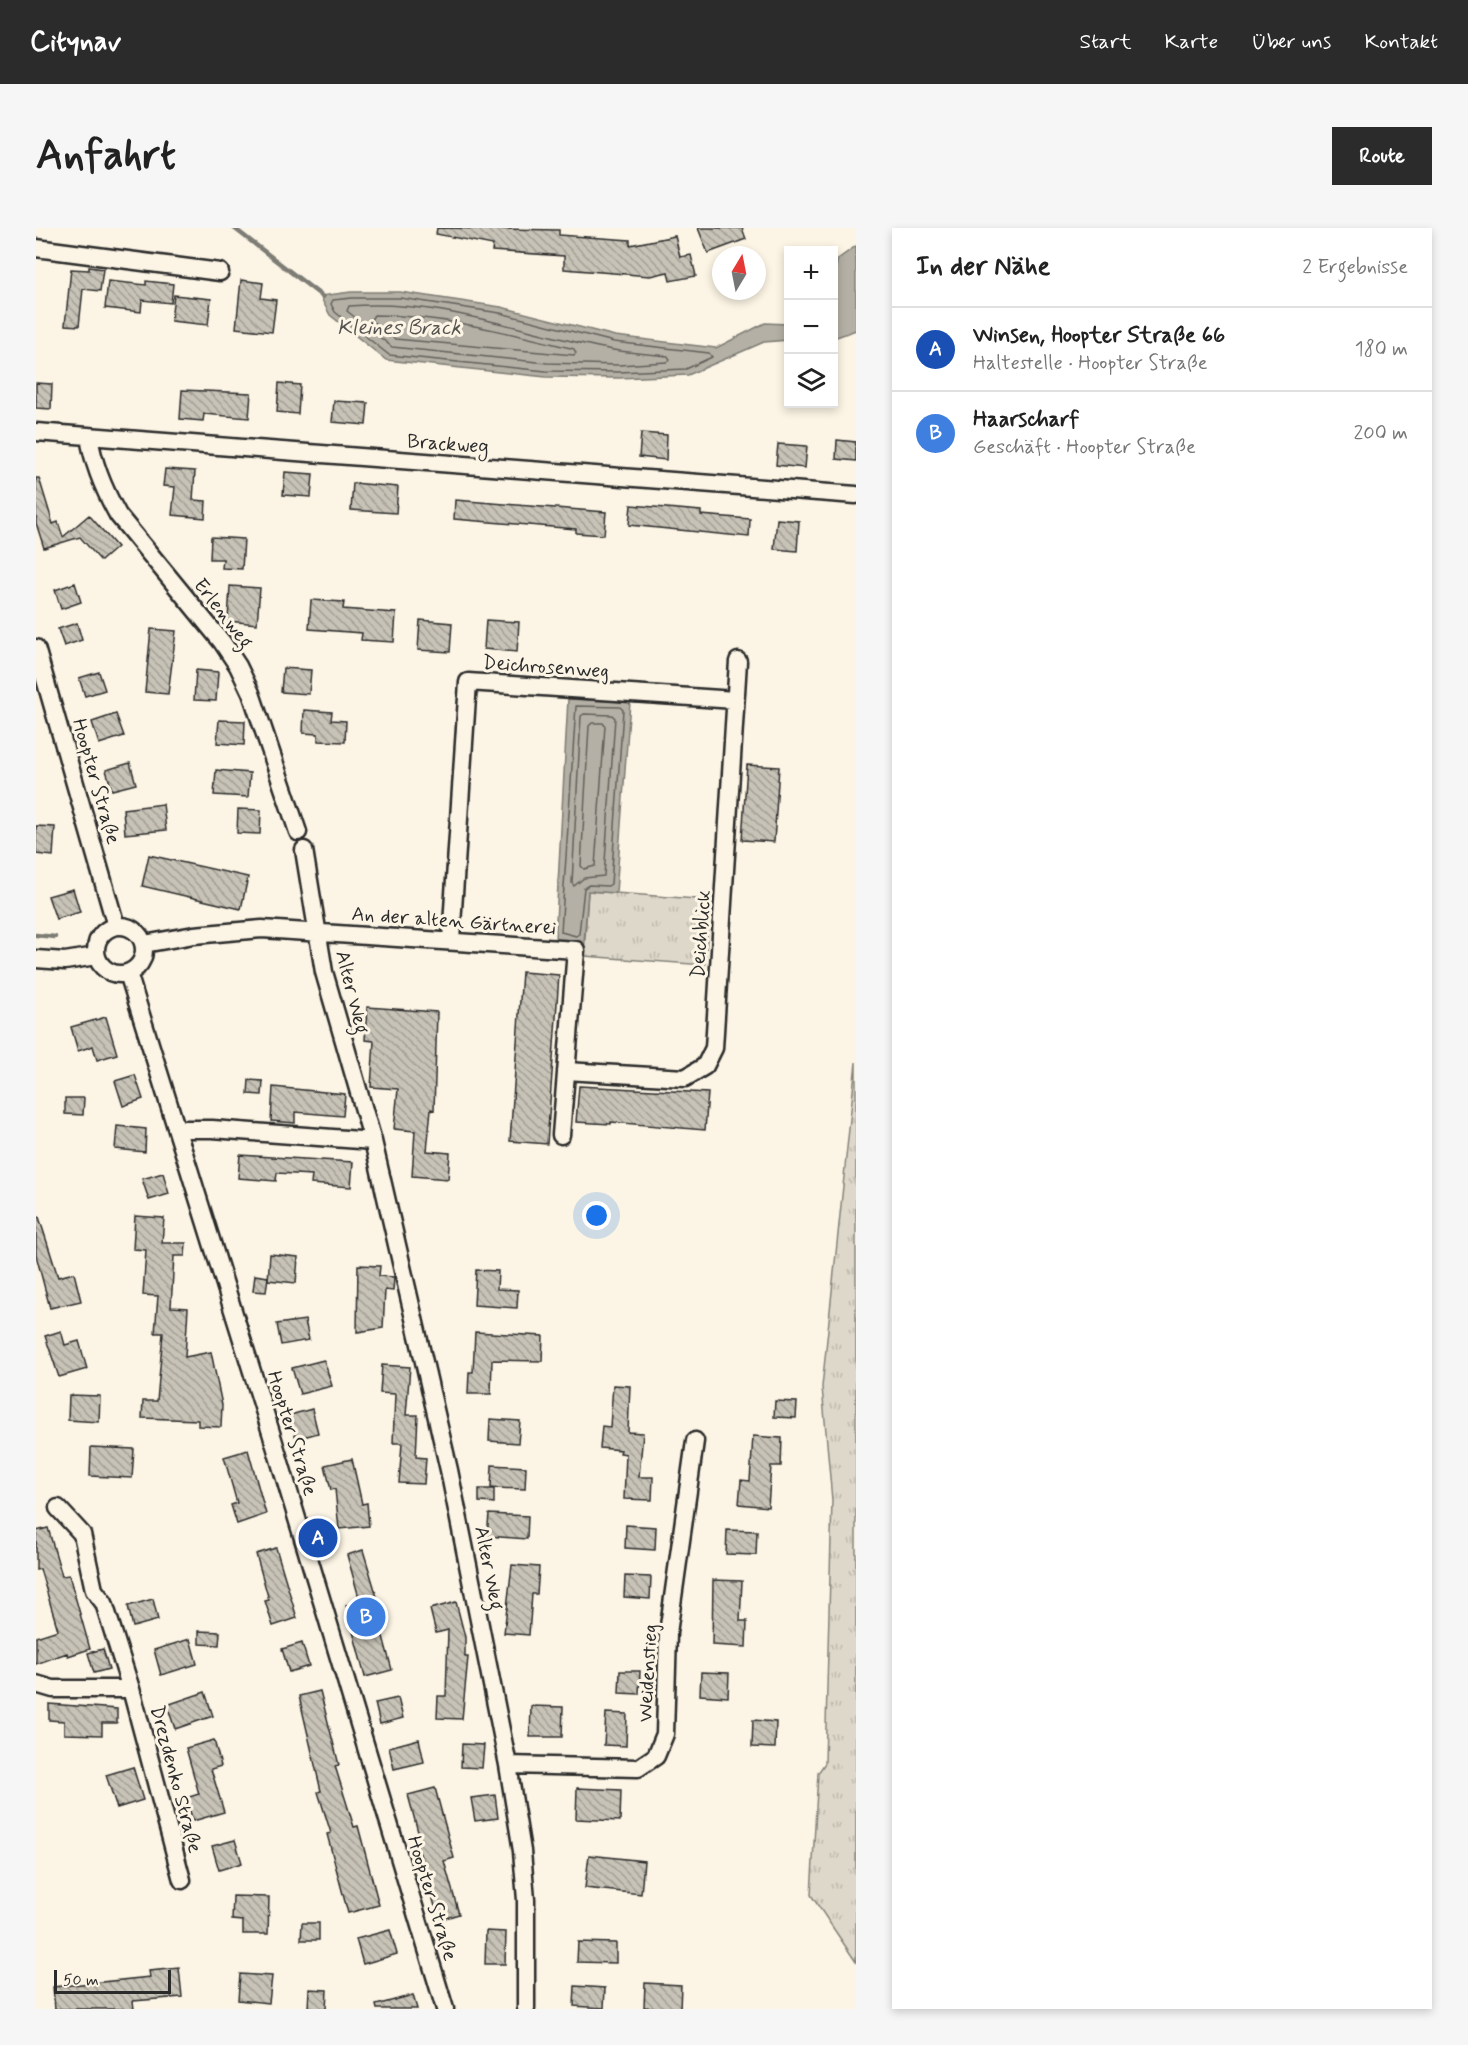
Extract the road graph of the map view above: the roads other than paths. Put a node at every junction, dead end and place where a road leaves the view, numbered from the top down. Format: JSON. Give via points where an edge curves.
{"nodes":[{"id":1,"x":36,"y":248,"type":"edge"},
{"id":2,"x":220,"y":272,"type":"dead end"},
{"id":3,"x":36,"y":432,"type":"edge"},
{"id":4,"x":89,"y":436,"type":"junction"},
{"id":5,"x":856,"y":495,"type":"edge"},
{"id":6,"x":36,"y":648,"type":"edge"},
{"id":7,"x":738,"y":661,"type":"dead end"},
{"id":8,"x":735,"y":700,"type":"junction"},
{"id":9,"x":298,"y":832,"type":"dead end"},
{"id":10,"x":304,"y":850,"type":"dead end"},
{"id":11,"x":116,"y":926,"type":"junction"},
{"id":12,"x":317,"y":931,"type":"junction"},
{"id":13,"x":451,"y":940,"type":"junction"},
{"id":14,"x":144,"y":944,"type":"junction"},
{"id":15,"x":96,"y":956,"type":"junction"},
{"id":16,"x":36,"y":959,"type":"edge"},
{"id":17,"x":128,"y":974,"type":"junction"},
{"id":18,"x":566,"y":1071,"type":"junction"},
{"id":19,"x":178,"y":1129,"type":"junction"},
{"id":20,"x":561,"y":1135,"type":"dead end"},
{"id":21,"x":373,"y":1141,"type":"junction"},
{"id":22,"x":695,"y":1441,"type":"dead end"},
{"id":23,"x":58,"y":1508,"type":"dead end"},
{"id":24,"x":36,"y":1684,"type":"edge"},
{"id":25,"x":131,"y":1689,"type":"junction"},
{"id":26,"x":508,"y":1765,"type":"junction"},
{"id":27,"x":182,"y":1880,"type":"dead end"},
{"id":28,"x":445,"y":2009,"type":"edge"},
{"id":29,"x":526,"y":2009,"type":"edge"}],
"edges":[{"from":1,"to":2,"type":"street"},
{"from":3,"to":4,"type":"street","name":"Brackweg"},
{"from":4,"to":5,"type":"street","name":"Brackweg"},
{"from":4,"to":9,"type":"street","name":"Erlenweg","via":[[107,496],[118,514],[238,666],[251,693]]},
{"from":6,"to":11,"type":"street","name":"Hoopter Straße"},
{"from":7,"to":8,"type":"street","name":"Deichblick"},
{"from":8,"to":13,"type":"street","name":"Deichrosenweg","via":[[468,682]]},
{"from":8,"to":18,"type":"street","name":"Deichblick","via":[[714,1048],[705,1066],[685,1078]]},
{"from":10,"to":12,"type":"street","name":"Alter Weg"},
{"from":11,"to":14,"type":"street","via":[[134,930]]},
{"from":11,"to":15,"type":"street","via":[[97,940]]},
{"from":12,"to":13,"type":"street","name":"An der alten Gärtnerei"},
{"from":12,"to":14,"type":"street","name":"An der alten Gärtnerei","via":[[262,929]]},
{"from":12,"to":21,"type":"street","name":"Alter Weg","via":[[324,972]]},
{"from":13,"to":18,"type":"street","name":"An der alten Gärtnerei","via":[[576,950]]},
{"from":14,"to":17,"type":"street","via":[[141,962]]},
{"from":15,"to":16,"type":"street","via":[[65,961]]},
{"from":15,"to":17,"type":"street","via":[[99,964],[112,974]]},
{"from":17,"to":19,"type":"street","name":"Hoopter Straße"},
{"from":18,"to":20,"type":"street","name":"An der alten Gärtnerei"},
{"from":19,"to":21,"type":"street"},
{"from":19,"to":28,"type":"street","name":"Hoopter Straße"},
{"from":21,"to":26,"type":"street","name":"Alter Weg","via":[[449,1470]]},
{"from":22,"to":26,"type":"street","name":"Weidenstieg","via":[[668,1633],[665,1734],[656,1755],[638,1768]]},
{"from":23,"to":25,"type":"street","name":"Drezdenko Straße","via":[[82,1534],[94,1590],[104,1603]]},
{"from":24,"to":25,"type":"street","name":"Drezdenko Straße","via":[[53,1689]]},
{"from":25,"to":27,"type":"street","name":"Drezdenko Straße"},
{"from":26,"to":29,"type":"street","name":"Alter Weg","via":[[526,1900]]}]}
